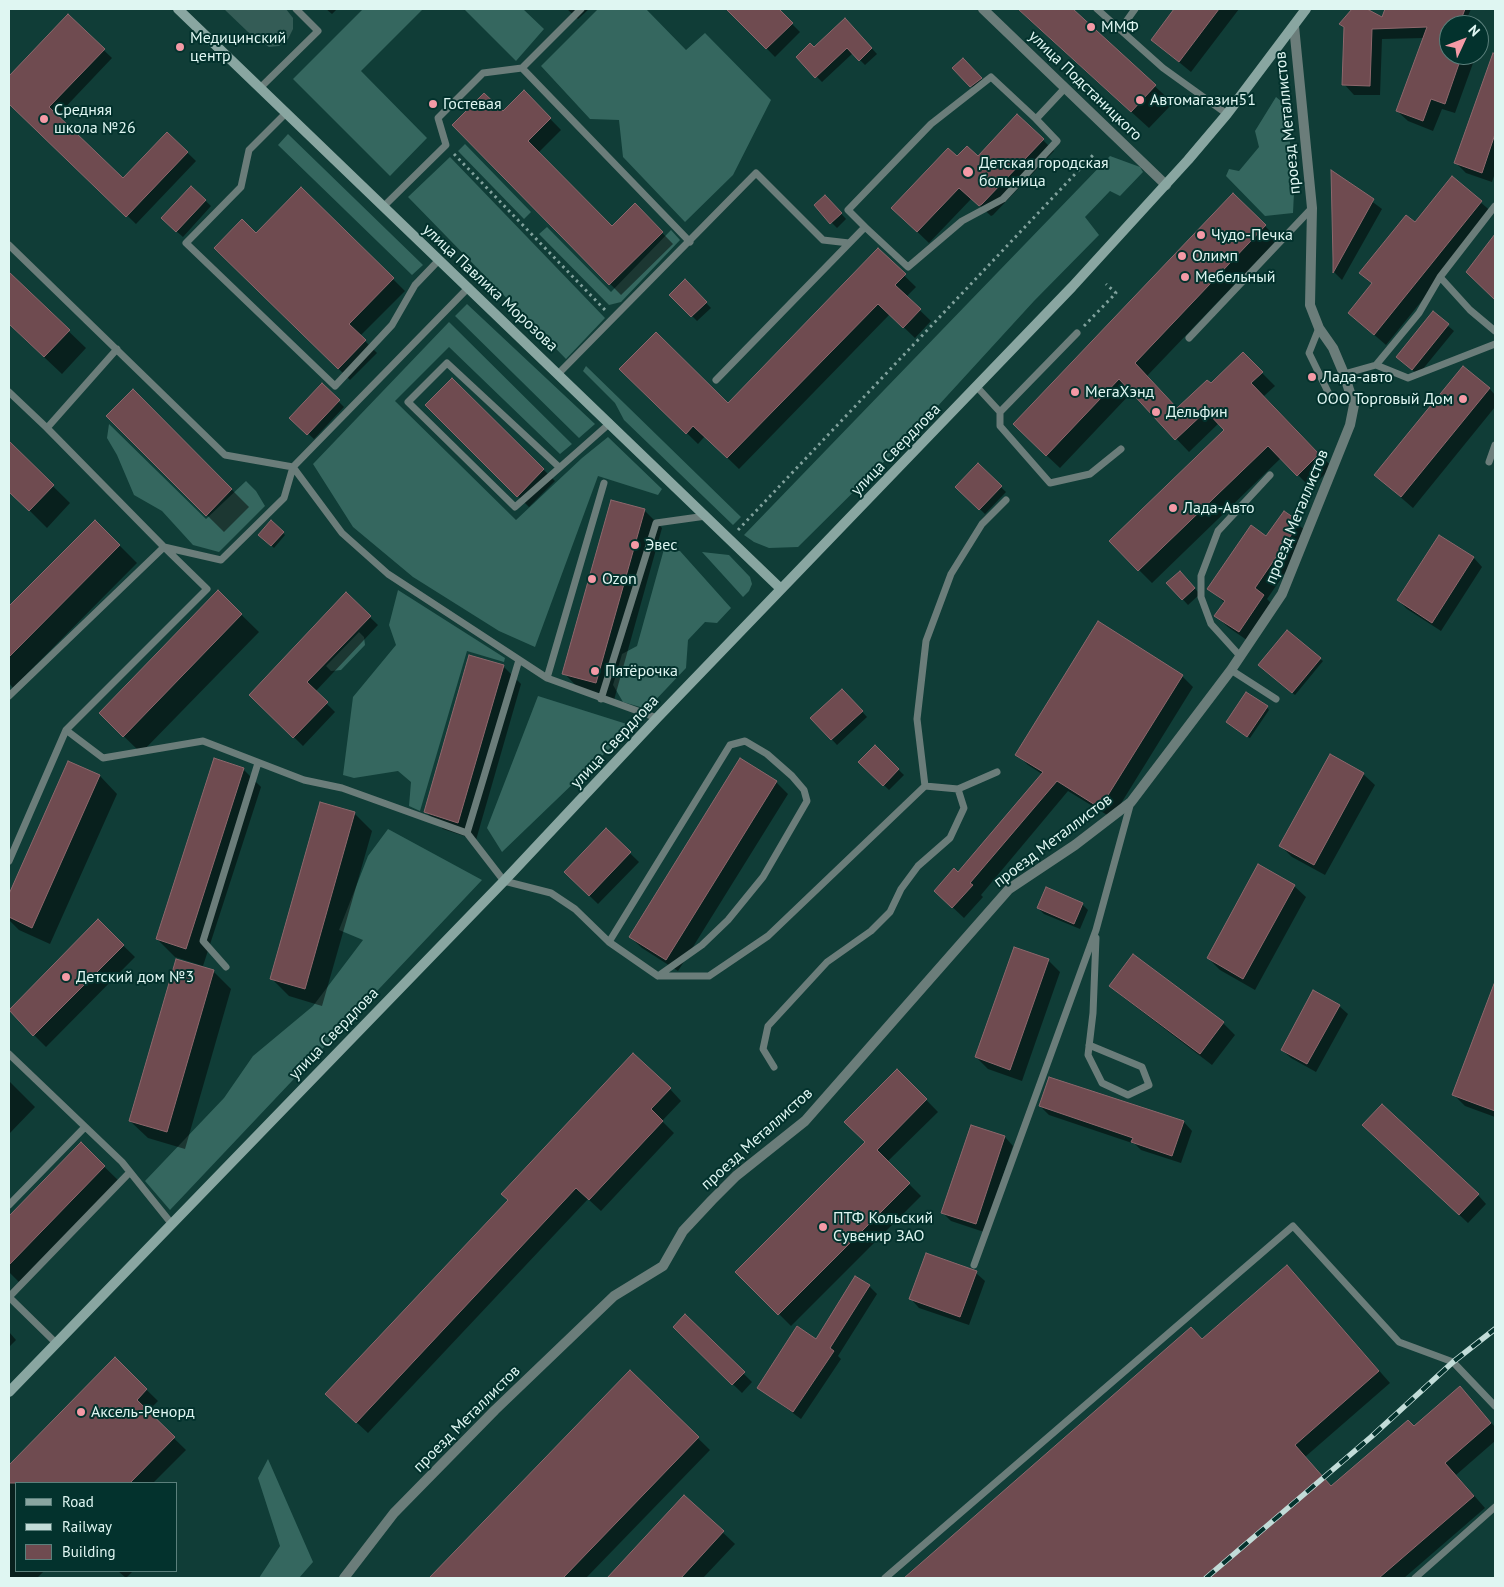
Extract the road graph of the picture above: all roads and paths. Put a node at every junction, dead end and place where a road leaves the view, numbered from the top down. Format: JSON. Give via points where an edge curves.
{"nodes":[{"id":1,"x":178,"y":9,"type":"edge"},
{"id":2,"x":296,"y":9,"type":"edge"},
{"id":3,"x":581,"y":9,"type":"edge"},
{"id":4,"x":983,"y":9,"type":"edge"},
{"id":5,"x":1097,"y":9,"type":"edge"},
{"id":6,"x":1135,"y":9,"type":"edge"},
{"id":7,"x":1306,"y":9,"type":"edge"},
{"id":8,"x":1294,"y":26,"type":"junction"},
{"id":9,"x":1120,"y":30,"type":"junction"},
{"id":10,"x":522,"y":68,"type":"junction"},
{"id":11,"x":261,"y":87,"type":"junction"},
{"id":12,"x":1065,"y":88,"type":"junction"},
{"id":13,"x":286,"y":113,"type":"junction"},
{"id":14,"x":1227,"y":114,"type":"junction"},
{"id":15,"x":1036,"y":119,"type":"junction"},
{"id":16,"x":446,"y":146,"type":"junction"},
{"id":17,"x":1094,"y":154,"type":"dead end"},
{"id":18,"x":1166,"y":185,"type":"junction"},
{"id":19,"x":1495,"y":206,"type":"edge"},
{"id":20,"x":383,"y":207,"type":"junction"},
{"id":21,"x":1312,"y":208,"type":"junction"},
{"id":22,"x":865,"y":227,"type":"junction"},
{"id":23,"x":690,"y":242,"type":"junction"},
{"id":24,"x":849,"y":243,"type":"junction"},
{"id":25,"x":9,"y":245,"type":"edge"},
{"id":26,"x":438,"y":261,"type":"junction"},
{"id":27,"x":1440,"y":277,"type":"junction"},
{"id":28,"x":1106,"y":284,"type":"dead end"},
{"id":29,"x":467,"y":289,"type":"junction"},
{"id":30,"x":610,"y":315,"type":"dead end"},
{"id":31,"x":1319,"y":328,"type":"junction"},
{"id":32,"x":1495,"y":331,"type":"edge"},
{"id":33,"x":1077,"y":333,"type":"joint"},
{"id":34,"x":1189,"y":338,"type":"dead end"},
{"id":35,"x":1495,"y":344,"type":"edge"},
{"id":36,"x":117,"y":349,"type":"junction"},
{"id":37,"x":1376,"y":366,"type":"junction"},
{"id":38,"x":558,"y":373,"type":"junction"},
{"id":39,"x":1344,"y":374,"type":"junction"},
{"id":40,"x":716,"y":380,"type":"dead end"},
{"id":41,"x":977,"y":388,"type":"junction"},
{"id":42,"x":9,"y":392,"type":"edge"},
{"id":43,"x":1330,"y":396,"type":"dead end"},
{"id":44,"x":1000,"y":412,"type":"junction"},
{"id":45,"x":610,"y":423,"type":"junction"},
{"id":46,"x":47,"y":428,"type":"junction"},
{"id":47,"x":1495,"y":445,"type":"edge"},
{"id":48,"x":1121,"y":448,"type":"dead end"},
{"id":49,"x":1489,"y":462,"type":"dead end"},
{"id":50,"x":293,"y":467,"type":"junction"},
{"id":51,"x":558,"y":467,"type":"junction"},
{"id":52,"x":1270,"y":474,"type":"dead end"},
{"id":53,"x":604,"y":484,"type":"dead end"},
{"id":54,"x":1006,"y":500,"type":"dead end"},
{"id":55,"x":706,"y":516,"type":"junction"},
{"id":56,"x":729,"y":539,"type":"junction"},
{"id":57,"x":164,"y":547,"type":"junction"},
{"id":58,"x":781,"y":589,"type":"junction"},
{"id":59,"x":1240,"y":656,"type":"junction"},
{"id":60,"x":519,"y":660,"type":"junction"},
{"id":61,"x":1231,"y":670,"type":"junction"},
{"id":62,"x":547,"y":678,"type":"junction"},
{"id":63,"x":9,"y":696,"type":"edge"},
{"id":64,"x":601,"y":699,"type":"junction"},
{"id":65,"x":1276,"y":699,"type":"dead end"},
{"id":66,"x":657,"y":718,"type":"junction"},
{"id":67,"x":66,"y":730,"type":"junction"},
{"id":68,"x":258,"y":763,"type":"junction"},
{"id":69,"x":998,"y":772,"type":"dead end"},
{"id":70,"x":925,"y":786,"type":"junction"},
{"id":71,"x":958,"y":789,"type":"junction"},
{"id":72,"x":1131,"y":802,"type":"junction"},
{"id":73,"x":467,"y":833,"type":"junction"},
{"id":74,"x":9,"y":861,"type":"edge"},
{"id":75,"x":504,"y":881,"type":"junction"},
{"id":76,"x":1096,"y":930,"type":"junction"},
{"id":77,"x":609,"y":942,"type":"junction"},
{"id":78,"x":226,"y":966,"type":"dead end"},
{"id":79,"x":658,"y":976,"type":"junction"},
{"id":80,"x":1089,"y":1045,"type":"junction"},
{"id":81,"x":9,"y":1054,"type":"edge"},
{"id":82,"x":774,"y":1067,"type":"dead end"},
{"id":83,"x":85,"y":1127,"type":"junction"},
{"id":84,"x":130,"y":1172,"type":"junction"},
{"id":85,"x":9,"y":1206,"type":"edge"},
{"id":86,"x":171,"y":1223,"type":"junction"},
{"id":87,"x":974,"y":1265,"type":"dead end"},
{"id":88,"x":9,"y":1297,"type":"edge"},
{"id":89,"x":56,"y":1343,"type":"junction"},
{"id":90,"x":9,"y":1392,"type":"edge"},
{"id":91,"x":1495,"y":1406,"type":"edge"},
{"id":92,"x":1495,"y":1507,"type":"edge"},
{"id":93,"x":344,"y":1578,"type":"edge"},
{"id":94,"x":884,"y":1578,"type":"edge"},
{"id":95,"x":1415,"y":1578,"type":"edge"}],
"edges":[{"from":1,"to":11,"type":"street","name":"улица Павлика Морозова"},
{"from":2,"to":11,"type":"lane","via":[[318,30]]},
{"from":3,"to":10,"type":"lane"},
{"from":4,"to":12,"type":"street","name":"улица Подстаницкого"},
{"from":5,"to":9,"type":"lane"},
{"from":6,"to":9,"type":"lane"},
{"from":7,"to":8,"type":"street","name":"улица Свердлова"},
{"from":8,"to":14,"type":"street","name":"улица Свердлова"},
{"from":8,"to":21,"type":"street","name":"проезд Металлистов"},
{"from":9,"to":14,"type":"lane","via":[[1163,68]]},
{"from":10,"to":16,"type":"lane","via":[[483,73],[438,118]]},
{"from":10,"to":23,"type":"lane"},
{"from":11,"to":13,"type":"street","name":"улица Павлика Морозова"},
{"from":12,"to":15,"type":"lane"},
{"from":12,"to":18,"type":"street","name":"улица Подстаницкого"},
{"from":13,"to":20,"type":"street","name":"улица Павлика Морозова"},
{"from":13,"to":26,"type":"lane","via":[[249,150],[241,187],[186,243],[334,386],[392,325],[415,285]]},
{"from":14,"to":18,"type":"street","name":"улица Свердлова"},
{"from":15,"to":22,"type":"lane","via":[[991,77],[932,124],[848,210]]},
{"from":15,"to":22,"type":"lane","via":[[1057,141],[1003,199],[962,221],[908,267]]},
{"from":16,"to":20,"type":"lane"},
{"from":16,"to":30,"type":"path"},
{"from":17,"to":56,"type":"path"},
{"from":18,"to":41,"type":"street","name":"улица Свердлова"},
{"from":19,"to":27,"type":"lane"},
{"from":20,"to":26,"type":"street","name":"улица Павлика Морозова"},
{"from":21,"to":31,"type":"street","name":"проезд Металлистов","via":[[1310,305]]},
{"from":21,"to":34,"type":"lane"},
{"from":22,"to":24,"type":"lane"},
{"from":23,"to":24,"type":"lane","via":[[756,173],[823,240]]},
{"from":23,"to":38,"type":"lane"},
{"from":24,"to":40,"type":"lane"},
{"from":25,"to":36,"type":"lane"},
{"from":26,"to":29,"type":"street","name":"улица Павлика Морозова"},
{"from":27,"to":32,"type":"lane","via":[[1470,310]]},
{"from":27,"to":37,"type":"lane","via":[[1419,313]]},
{"from":28,"to":33,"type":"path","via":[[1116,294]]},
{"from":29,"to":38,"type":"street","name":"улица Павлика Морозова"},
{"from":29,"to":50,"type":"lane"},
{"from":31,"to":39,"type":"street","name":"проезд Металлистов","via":[[1333,348]]},
{"from":31,"to":43,"type":"lane","via":[[1309,353]]},
{"from":33,"to":44,"type":"lane"},
{"from":35,"to":37,"type":"lane","via":[[1408,378]]},
{"from":36,"to":46,"type":"lane"},
{"from":36,"to":50,"type":"lane","via":[[225,455]]},
{"from":37,"to":39,"type":"lane"},
{"from":38,"to":45,"type":"street","name":"улица Павлика Морозова"},
{"from":39,"to":59,"type":"street","name":"проезд Металлистов","via":[[1354,405],[1350,425],[1282,594]]},
{"from":41,"to":44,"type":"lane"},
{"from":41,"to":58,"type":"street","name":"улица Свердлова"},
{"from":42,"to":46,"type":"lane"},
{"from":44,"to":48,"type":"lane","via":[[1000,426],[1050,483],[1090,474]]},
{"from":45,"to":51,"type":"lane"},
{"from":45,"to":55,"type":"street","name":"улица Павлика Морозова"},
{"from":46,"to":57,"type":"lane"},
{"from":47,"to":49,"type":"lane"},
{"from":50,"to":57,"type":"lane","via":[[284,498],[221,560]]},
{"from":50,"to":60,"type":"lane","via":[[342,533],[388,574]]},
{"from":51,"to":51,"type":"lane","via":[[515,507],[408,402],[447,363]]},
{"from":52,"to":59,"type":"lane","via":[[1218,531],[1201,576],[1201,597],[1211,624]]},
{"from":53,"to":62,"type":"lane"},
{"from":54,"to":70,"type":"lane","via":[[982,524],[951,574],[926,641],[918,719]]},
{"from":55,"to":56,"type":"street","name":"улица Павлика Морозова"},
{"from":55,"to":64,"type":"lane","via":[[656,523]]},
{"from":56,"to":58,"type":"street","name":"улица Павлика Морозова"},
{"from":57,"to":63,"type":"lane"},
{"from":57,"to":67,"type":"lane","via":[[207,589]]},
{"from":58,"to":66,"type":"street","name":"улица Свердлова"},
{"from":59,"to":61,"type":"street","name":"проезд Металлистов"},
{"from":60,"to":62,"type":"lane"},
{"from":60,"to":73,"type":"lane"},
{"from":61,"to":65,"type":"lane"},
{"from":61,"to":72,"type":"street","name":"проезд Металлистов"},
{"from":62,"to":64,"type":"lane"},
{"from":64,"to":66,"type":"lane"},
{"from":66,"to":75,"type":"street","name":"улица Свердлова"},
{"from":67,"to":68,"type":"lane","via":[[103,758],[203,741]]},
{"from":67,"to":74,"type":"lane"},
{"from":68,"to":73,"type":"lane","via":[[304,780],[342,788]]},
{"from":68,"to":78,"type":"lane","via":[[203,941]]},
{"from":69,"to":71,"type":"lane"},
{"from":70,"to":71,"type":"lane"},
{"from":70,"to":79,"type":"lane","via":[[768,936],[709,976]]},
{"from":71,"to":82,"type":"lane","via":[[964,808],[950,838],[918,866],[901,889],[890,912],[871,931],[827,962],[768,1026],[763,1049]]},
{"from":72,"to":76,"type":"lane"},
{"from":72,"to":93,"type":"street","name":"проезд Металлистов","via":[[1009,889],[805,1121],[736,1176],[712,1200],[683,1232],[663,1266],[614,1296],[495,1410],[394,1513]]},
{"from":73,"to":75,"type":"lane"},
{"from":75,"to":77,"type":"lane","via":[[551,893],[575,910]]},
{"from":75,"to":86,"type":"street","name":"улица Свердлова"},
{"from":76,"to":80,"type":"lane"},
{"from":76,"to":87,"type":"lane"},
{"from":77,"to":79,"type":"lane"},
{"from":77,"to":79,"type":"lane","via":[[730,745],[745,741],[767,754],[792,776],[804,790],[808,801],[763,877],[728,920],[702,945]]},
{"from":80,"to":80,"type":"lane","via":[[1088,1055],[1102,1083],[1128,1095],[1149,1085],[1142,1067]]},
{"from":81,"to":83,"type":"lane"},
{"from":83,"to":84,"type":"lane"},
{"from":83,"to":85,"type":"lane"},
{"from":84,"to":86,"type":"lane"},
{"from":84,"to":88,"type":"lane"},
{"from":86,"to":89,"type":"street","name":"улица Свердлова"},
{"from":88,"to":89,"type":"lane"},
{"from":89,"to":90,"type":"street","name":"улица Свердлова"},
{"from":91,"to":94,"type":"lane","via":[[1453,1362],[1399,1342],[1292,1226]]},
{"from":92,"to":95,"type":"lane"}]}
